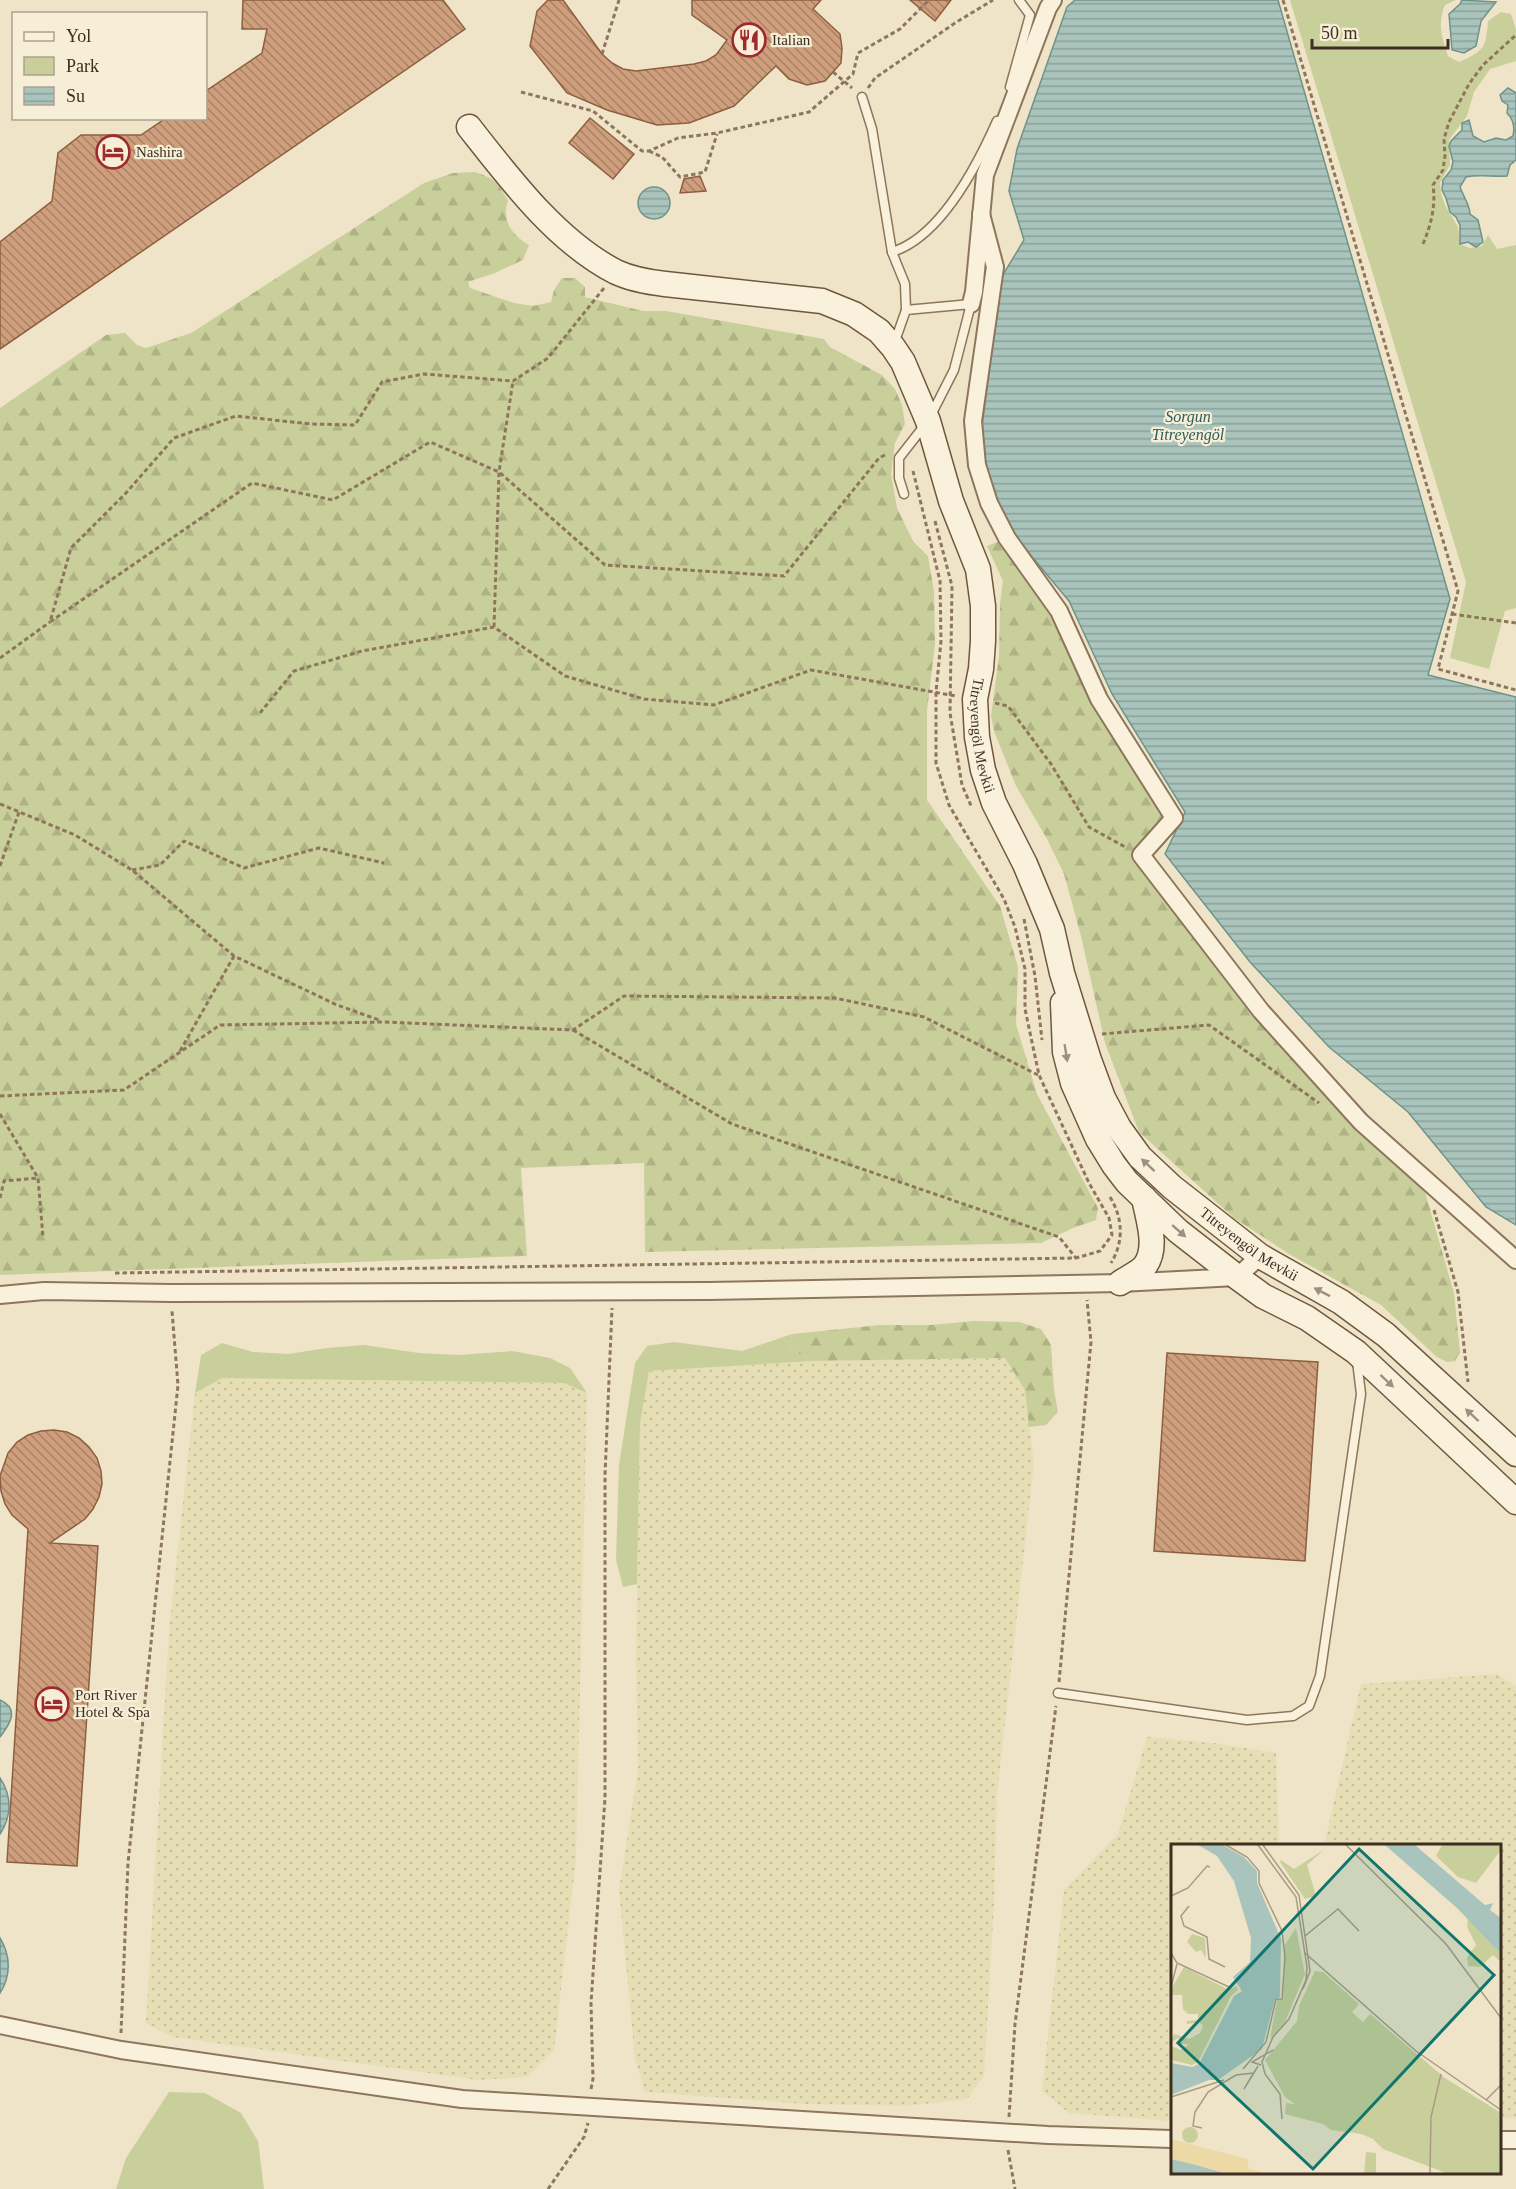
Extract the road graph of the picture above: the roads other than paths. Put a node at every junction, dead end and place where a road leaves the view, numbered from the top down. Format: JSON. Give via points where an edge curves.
{"nodes":[{"id":1,"x":1019,"y":0,"type":"edge"},
{"id":2,"x":1053,"y":0,"type":"edge"},
{"id":3,"x":862,"y":97,"type":"road end"},
{"id":4,"x":469,"y":127,"type":"dead end"},
{"id":5,"x":981,"y":214,"type":"junction"},
{"id":6,"x":892,"y":252,"type":"junction"},
{"id":7,"x":970,"y":304,"type":"junction"},
{"id":8,"x":906,"y":310,"type":"junction"},
{"id":9,"x":892,"y":347,"type":"junction"},
{"id":10,"x":927,"y":421,"type":"junction"},
{"id":11,"x":904,"y":494,"type":"dead end"},
{"id":12,"x":1062,"y":973,"type":"junction"},
{"id":13,"x":1144,"y":1198,"type":"junction"},
{"id":14,"x":1260,"y":1256,"type":"junction"},
{"id":15,"x":1516,"y":1260,"type":"edge"},
{"id":16,"x":1237,"y":1277,"type":"junction"},
{"id":17,"x":1120,"y":1283,"type":"junction"},
{"id":18,"x":0,"y":1295,"type":"edge"},
{"id":19,"x":1356,"y":1352,"type":"junction"},
{"id":20,"x":1516,"y":1454,"type":"edge"},
{"id":21,"x":1516,"y":1502,"type":"edge"},
{"id":22,"x":1058,"y":1693,"type":"road end"},
{"id":23,"x":0,"y":2025,"type":"edge"},
{"id":24,"x":1171,"y":2139,"type":"edge"}],
"edges":[{"from":1,"to":6,"type":"lane","via":[[1030,15],[1004,106],[990,138],[952,204],[926,234]]},
{"from":2,"to":5,"type":"street","via":[[985,175]]},
{"from":3,"to":6,"type":"lane","via":[[872,129]]},
{"from":4,"to":9,"type":"street","name":"Titreyengöl Mevkii","via":[[554,226],[616,272],[665,285],[822,301],[854,314],[879,331]]},
{"from":5,"to":7,"type":"street"},
{"from":5,"to":15,"type":"street","via":[[995,267],[973,421],[977,465],[989,503],[1007,538],[1059,611],[1099,699],[1174,818],[1141,855],[1261,1011],[1361,1122]]},
{"from":6,"to":8,"type":"lane","via":[[905,284]]},
{"from":7,"to":8,"type":"lane"},
{"from":7,"to":10,"type":"lane","via":[[954,370]]},
{"from":8,"to":9,"type":"lane"},
{"from":9,"to":10,"type":"street","name":"Titreyengöl Mevkii","via":[[903,362]]},
{"from":10,"to":11,"type":"lane","via":[[899,458]]},
{"from":10,"to":12,"type":"street","name":"Titreyengöl Mevkii","via":[[951,501],[978,569],[983,641],[975,699],[983,770],[994,803],[1052,929]]},
{"from":12,"to":13,"type":"street","name":"Titreyengöl Mevkii","one_way":true,"via":[[1065,1052],[1073,1083],[1114,1165]]},
{"from":14,"to":12,"type":"street","name":"Titreyengöl Mevkii","one_way":true,"via":[[1172,1187],[1140,1157],[1119,1128],[1103,1098]]},
{"from":13,"to":16,"type":"street","name":"Titreyengöl Mevkii","one_way":true,"via":[[1178,1231]]},
{"from":13,"to":17,"type":"street","via":[[1151,1252],[1143,1268]]},
{"from":14,"to":16,"type":"street"},
{"from":20,"to":14,"type":"street","name":"Titreyengöl Mevkii","one_way":true,"via":[[1386,1335],[1341,1302]]},
{"from":16,"to":17,"type":"street"},
{"from":16,"to":19,"type":"street","name":"Titreyengöl Mevkii"},
{"from":17,"to":18,"type":"street","via":[[613,1291],[44,1291]]},
{"from":19,"to":21,"type":"street","name":"Titreyengöl Mevkii","one_way":true},
{"from":19,"to":22,"type":"lane","via":[[1361,1394],[1320,1676],[1309,1706],[1293,1716],[1247,1720]]},
{"from":23,"to":24,"type":"street","via":[[121,2050],[462,2099],[1008,2133]]}]}
